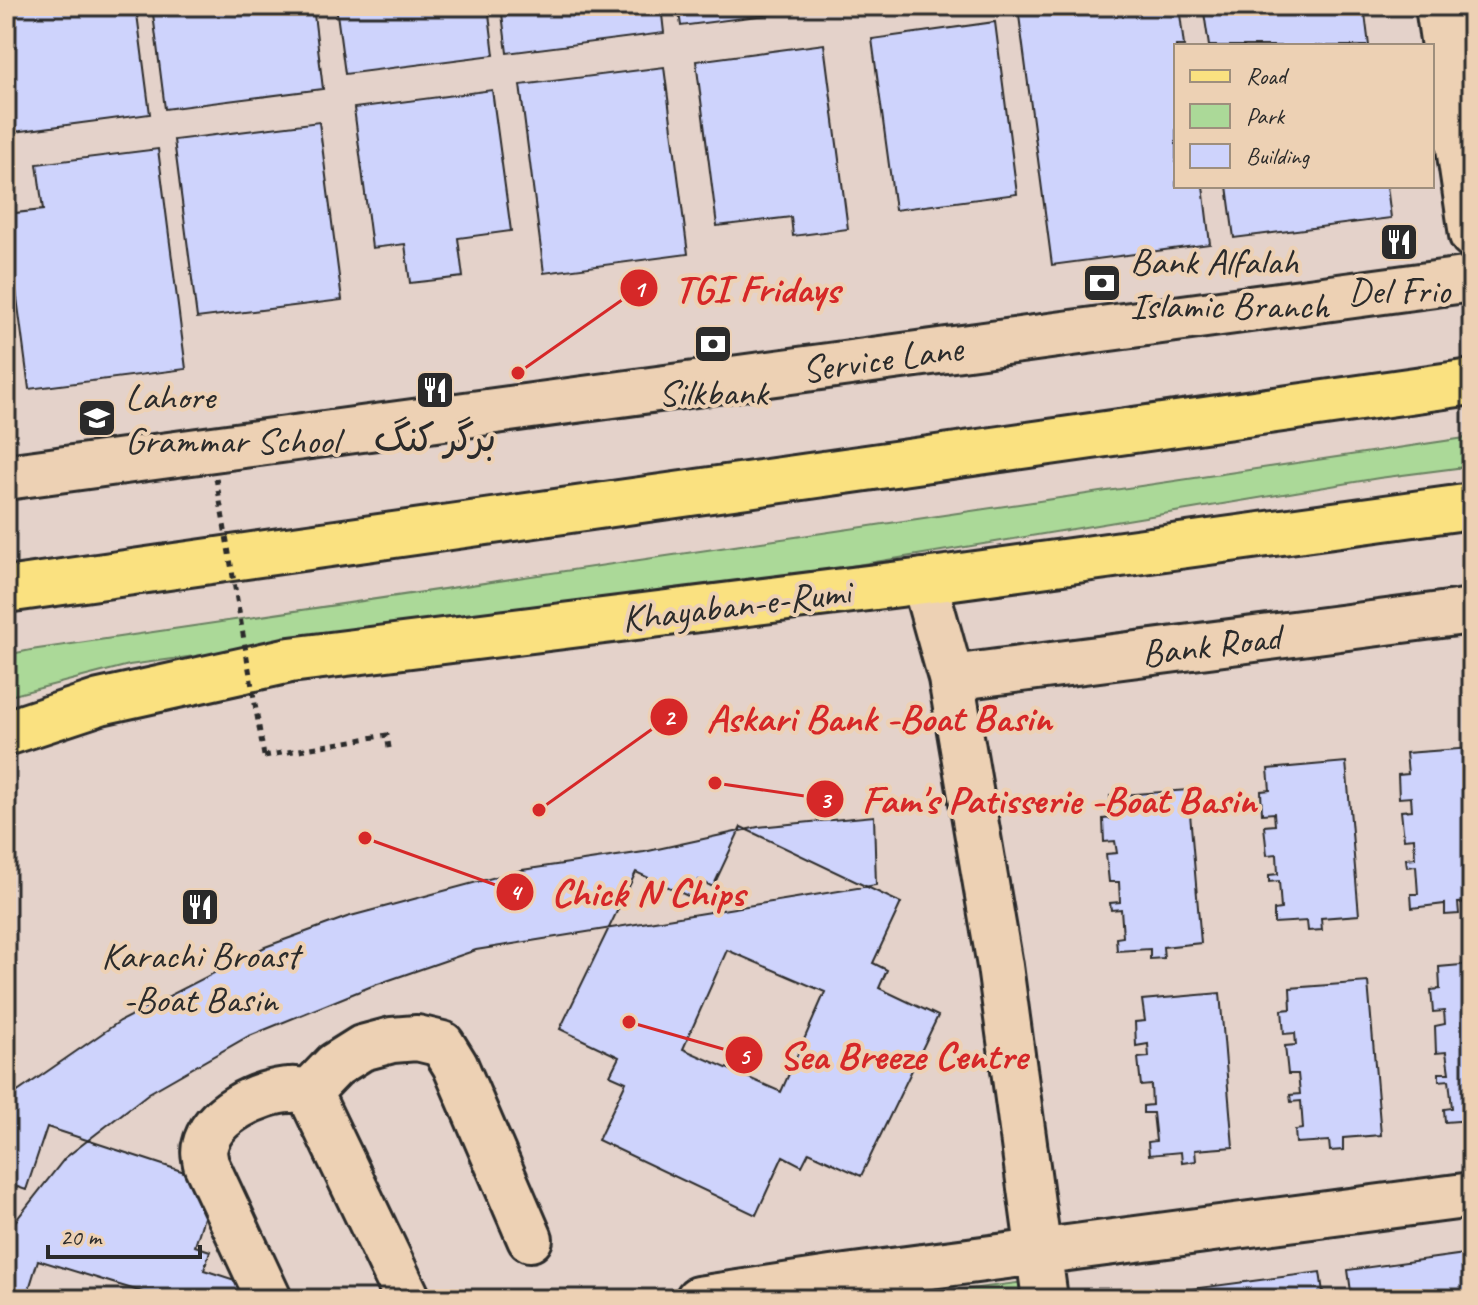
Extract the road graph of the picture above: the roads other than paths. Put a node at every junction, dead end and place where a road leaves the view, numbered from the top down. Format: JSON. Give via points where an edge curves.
{"nodes":[{"id":1,"x":1438,"y":6,"type":"edge"},
{"id":2,"x":1472,"y":235,"type":"edge"},
{"id":3,"x":1472,"y":279,"type":"edge"},
{"id":4,"x":1472,"y":382,"type":"edge"},
{"id":5,"x":6,"y":477,"type":"edge"},
{"id":6,"x":1472,"y":506,"type":"edge"},
{"id":7,"x":924,"y":581,"type":"junction"},
{"id":8,"x":6,"y":590,"type":"edge"},
{"id":9,"x":1472,"y":611,"type":"edge"},
{"id":10,"x":951,"y":678,"type":"junction"},
{"id":11,"x":6,"y":733,"type":"edge"},
{"id":12,"x":309,"y":1092,"type":"junction"},
{"id":13,"x":1472,"y":1195,"type":"edge"},
{"id":14,"x":530,"y":1239,"type":"dead end"},
{"id":15,"x":1039,"y":1252,"type":"junction"},
{"id":16,"x":269,"y":1299,"type":"edge"},
{"id":17,"x":408,"y":1299,"type":"edge"},
{"id":18,"x":698,"y":1299,"type":"edge"},
{"id":19,"x":1045,"y":1299,"type":"edge"}],
"edges":[{"from":1,"to":2,"type":"street"},
{"from":3,"to":5,"type":"street","name":"Service Lane"},
{"from":4,"to":8,"type":"main road"},
{"from":6,"to":7,"type":"main road","name":"Khayaban-e-Rumi"},
{"from":7,"to":10,"type":"street"},
{"from":7,"to":11,"type":"main road","name":"Khayaban-e-Rumi","via":[[290,660],[100,702]]},
{"from":9,"to":10,"type":"street","name":"Bank Road"},
{"from":10,"to":15,"type":"street","via":[[1000,966]]},
{"from":12,"to":14,"type":"street","via":[[335,1065],[362,1048],[417,1038],[442,1044]]},
{"from":12,"to":16,"type":"street","via":[[291,1089],[262,1096],[225,1114],[204,1148],[206,1164]]},
{"from":12,"to":17,"type":"street"},
{"from":13,"to":15,"type":"street"},
{"from":15,"to":18,"type":"street"},
{"from":15,"to":19,"type":"street"}]}
